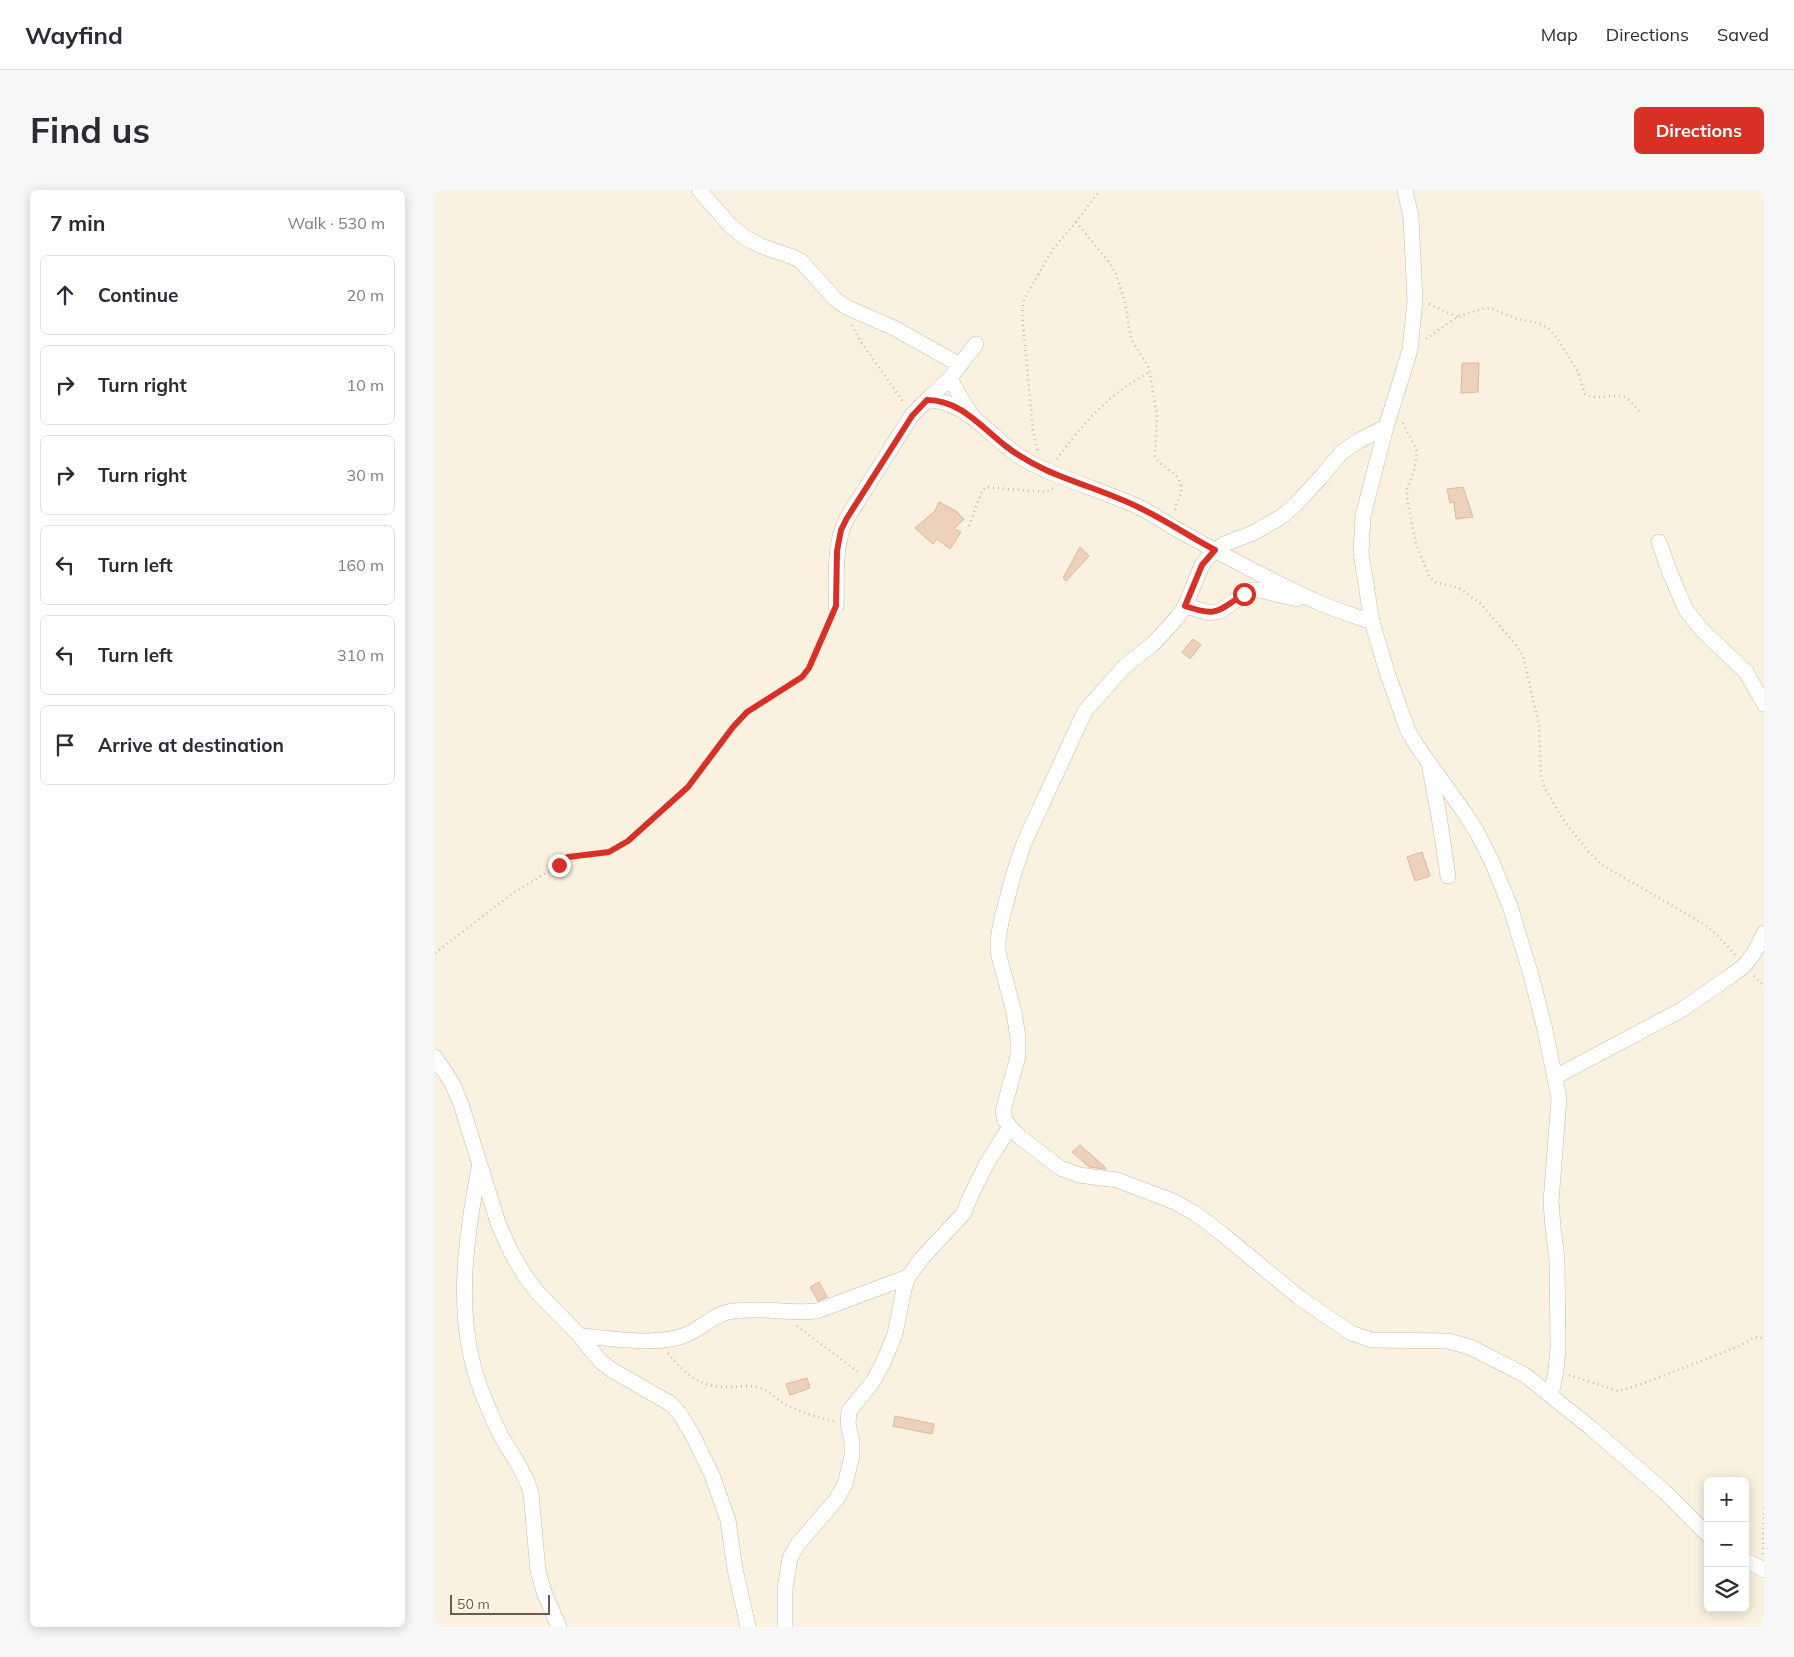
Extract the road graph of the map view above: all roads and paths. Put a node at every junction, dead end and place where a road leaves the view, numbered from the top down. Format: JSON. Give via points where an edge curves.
{"nodes":[{"id":1,"x":699,"y":190,"type":"edge"},
{"id":2,"x":1100,"y":190,"type":"edge"},
{"id":3,"x":1405,"y":190,"type":"edge"},
{"id":4,"x":1076,"y":222,"type":"junction"},
{"id":5,"x":1415,"y":300,"type":"junction"},
{"id":6,"x":845,"y":307,"type":"junction"},
{"id":7,"x":1457,"y":317,"type":"junction"},
{"id":8,"x":977,"y":344,"type":"dead end"},
{"id":9,"x":1410,"y":350,"type":"junction"},
{"id":10,"x":960,"y":365,"type":"junction"},
{"id":11,"x":1150,"y":372,"type":"junction"},
{"id":12,"x":950,"y":378,"type":"junction"},
{"id":13,"x":927,"y":400,"type":"junction"},
{"id":14,"x":1393,"y":403,"type":"junction"},
{"id":15,"x":1641,"y":414,"type":"dead end"},
{"id":16,"x":912,"y":416,"type":"junction"},
{"id":17,"x":977,"y":420,"type":"junction"},
{"id":18,"x":1386,"y":427,"type":"junction"},
{"id":19,"x":1046,"y":470,"type":"junction"},
{"id":20,"x":1065,"y":478,"type":"junction"},
{"id":21,"x":969,"y":526,"type":"dead end"},
{"id":22,"x":1185,"y":534,"type":"junction"},
{"id":23,"x":1659,"y":542,"type":"dead end"},
{"id":24,"x":1215,"y":550,"type":"junction"},
{"id":25,"x":1323,"y":605,"type":"junction"},
{"id":26,"x":836,"y":606,"type":"joint"},
{"id":27,"x":1185,"y":606,"type":"junction"},
{"id":28,"x":1372,"y":622,"type":"junction"},
{"id":29,"x":1764,"y":704,"type":"edge"},
{"id":30,"x":1429,"y":763,"type":"junction"},
{"id":31,"x":1448,"y":876,"type":"dead end"},
{"id":32,"x":1764,"y":933,"type":"edge"},
{"id":33,"x":435,"y":953,"type":"edge"},
{"id":34,"x":1744,"y":966,"type":"junction"},
{"id":35,"x":435,"y":1056,"type":"edge"},
{"id":36,"x":1555,"y":1077,"type":"junction"},
{"id":37,"x":1010,"y":1127,"type":"junction"},
{"id":38,"x":480,"y":1164,"type":"junction"},
{"id":39,"x":908,"y":1277,"type":"junction"},
{"id":40,"x":782,"y":1311,"type":"junction"},
{"id":41,"x":580,"y":1336,"type":"junction"},
{"id":42,"x":1764,"y":1338,"type":"edge"},
{"id":43,"x":658,"y":1340,"type":"junction"},
{"id":44,"x":1556,"y":1370,"type":"junction"},
{"id":45,"x":872,"y":1383,"type":"junction"},
{"id":46,"x":1551,"y":1394,"type":"junction"},
{"id":47,"x":848,"y":1424,"type":"junction"},
{"id":48,"x":1764,"y":1505,"type":"edge"},
{"id":49,"x":1704,"y":1530,"type":"edge"},
{"id":50,"x":1749,"y":1562,"type":"edge"},
{"id":51,"x":1763,"y":1570,"type":"edge"},
{"id":52,"x":559,"y":1627,"type":"edge"},
{"id":53,"x":748,"y":1627,"type":"edge"},
{"id":54,"x":785,"y":1627,"type":"edge"}],
"edges":[{"from":1,"to":6,"type":"street","via":[[744,237],[801,262]]},
{"from":2,"to":4,"type":"path"},
{"from":3,"to":5,"type":"street","via":[[1411,217]]},
{"from":4,"to":11,"type":"path","via":[[1116,274],[1131,339]]},
{"from":4,"to":19,"type":"path","via":[[1053,249],[1024,299],[1022,313],[1033,431]]},
{"from":5,"to":7,"type":"path"},
{"from":5,"to":9,"type":"street"},
{"from":6,"to":10,"type":"street","via":[[894,328]]},
{"from":6,"to":16,"type":"path","via":[[859,340]]},
{"from":7,"to":9,"type":"path"},
{"from":7,"to":15,"type":"path","via":[[1490,308],[1549,329],[1578,372],[1585,394],[1623,396]]},
{"from":8,"to":10,"type":"street"},
{"from":9,"to":14,"type":"street"},
{"from":10,"to":12,"type":"street"},
{"from":11,"to":19,"type":"path","via":[[1111,398]]},
{"from":11,"to":22,"type":"path","via":[[1157,416],[1155,456],[1179,478],[1181,493],[1175,512]]},
{"from":12,"to":13,"type":"street"},
{"from":12,"to":17,"type":"street"},
{"from":13,"to":16,"type":"street"},
{"from":13,"to":17,"type":"street","via":[[962,410]]},
{"from":14,"to":18,"type":"street"},
{"from":14,"to":34,"type":"path","via":[[1417,451],[1407,499],[1416,543],[1429,576],[1435,582],[1459,588],[1479,603],[1523,656],[1539,725],[1541,774],[1544,787],[1559,814],[1602,865],[1704,924]]},
{"from":16,"to":26,"type":"street","via":[[841,530],[837,551]]},
{"from":17,"to":19,"type":"street","via":[[1008,448]]},
{"from":18,"to":24,"type":"street","via":[[1341,453],[1281,517]]},
{"from":18,"to":28,"type":"street","via":[[1361,525],[1361,552]]},
{"from":19,"to":20,"type":"street"},
{"from":20,"to":21,"type":"path","via":[[1045,492],[986,487]]},
{"from":20,"to":22,"type":"street","via":[[1142,509]]},
{"from":22,"to":24,"type":"street"},
{"from":23,"to":29,"type":"street","via":[[1686,610],[1746,672]]},
{"from":24,"to":25,"type":"street"},
{"from":24,"to":27,"type":"street","via":[[1202,565]]},
{"from":25,"to":27,"type":"street","via":[[1251,590],[1220,611],[1210,613]]},
{"from":25,"to":28,"type":"street"},
{"from":26,"to":33,"type":"path","via":[[802,677],[747,712],[688,787],[647,826],[609,852],[568,857],[513,893]]},
{"from":27,"to":37,"type":"street","via":[[1153,644],[1125,666],[1085,711],[1024,842],[998,940],[1000,963],[1018,1038],[1018,1056],[1003,1111]]},
{"from":28,"to":30,"type":"street","via":[[1408,731]]},
{"from":30,"to":31,"type":"street"},
{"from":30,"to":36,"type":"street","via":[[1478,834],[1510,906],[1531,975]]},
{"from":32,"to":34,"type":"street"},
{"from":34,"to":36,"type":"street","via":[[1683,1008]]},
{"from":35,"to":38,"type":"street","via":[[461,1104]]},
{"from":36,"to":44,"type":"street","via":[[1559,1098],[1551,1202],[1557,1260]]},
{"from":37,"to":39,"type":"street","via":[[987,1163],[963,1214]]},
{"from":37,"to":46,"type":"street","via":[[1053,1163],[1069,1172],[1123,1182],[1175,1202],[1196,1214],[1300,1298],[1351,1333],[1372,1340],[1448,1341],[1470,1346],[1525,1375]]},
{"from":38,"to":41,"type":"street","via":[[498,1223],[515,1259],[537,1292]]},
{"from":38,"to":52,"type":"street","via":[[464,1274],[469,1351],[497,1426],[529,1485],[538,1571]]},
{"from":39,"to":40,"type":"street","via":[[817,1311]]},
{"from":39,"to":45,"type":"street","via":[[895,1334]]},
{"from":40,"to":43,"type":"street","via":[[732,1311],[709,1319],[685,1335]]},
{"from":40,"to":45,"type":"path","via":[[795,1325]]},
{"from":41,"to":43,"type":"street"},
{"from":41,"to":53,"type":"street","via":[[612,1370],[671,1404],[689,1428],[712,1475],[727,1520]]},
{"from":42,"to":44,"type":"path","via":[[1755,1337],[1737,1347],[1618,1391]]},
{"from":43,"to":47,"type":"path","via":[[694,1379],[714,1387],[761,1388],[812,1416]]},
{"from":44,"to":46,"type":"street"},
{"from":45,"to":47,"type":"street","via":[[849,1411]]},
{"from":46,"to":49,"type":"street","via":[[1665,1492]]},
{"from":47,"to":54,"type":"street","via":[[852,1456],[845,1484],[790,1558],[785,1589]]},
{"from":48,"to":51,"type":"path"},
{"from":50,"to":51,"type":"street"}]}
